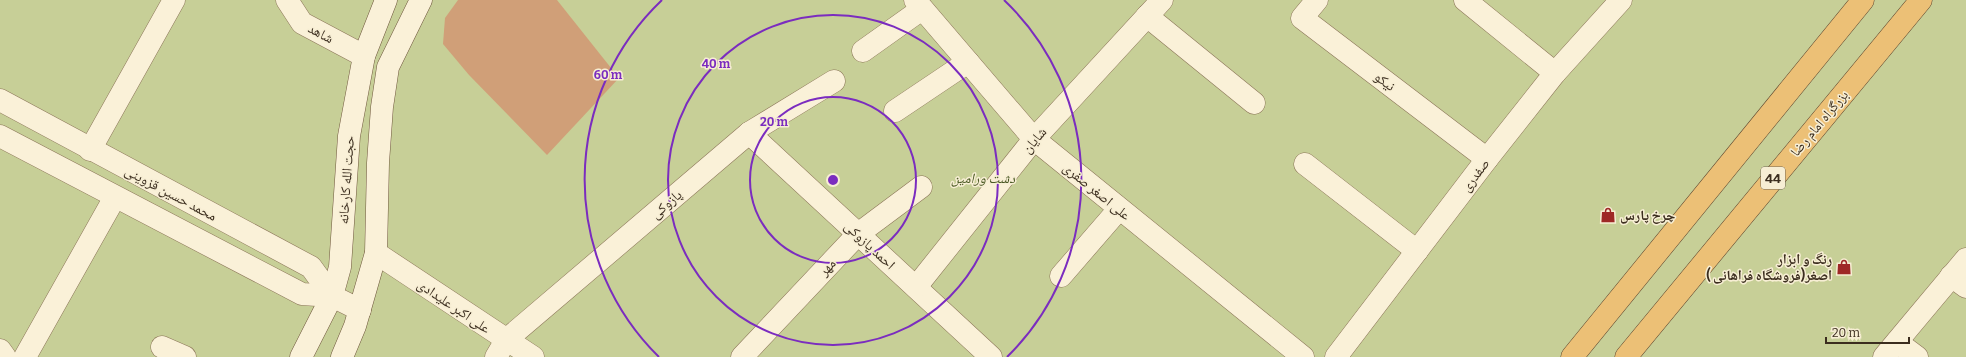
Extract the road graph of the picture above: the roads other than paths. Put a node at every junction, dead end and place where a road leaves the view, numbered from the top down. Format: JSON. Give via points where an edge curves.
{"nodes":[{"id":1,"x":174,"y":0,"type":"edge"},
{"id":2,"x":287,"y":0,"type":"edge"},
{"id":3,"x":386,"y":0,"type":"edge"},
{"id":4,"x":421,"y":0,"type":"edge"},
{"id":5,"x":1162,"y":0,"type":"edge"},
{"id":6,"x":1317,"y":0,"type":"edge"},
{"id":7,"x":1465,"y":0,"type":"edge"},
{"id":8,"x":1621,"y":0,"type":"edge"},
{"id":9,"x":1863,"y":0,"type":"edge"},
{"id":10,"x":1921,"y":0,"type":"edge"},
{"id":11,"x":919,"y":5,"type":"edge"},
{"id":12,"x":1147,"y":16,"type":"junction"},
{"id":13,"x":863,"y":51,"type":"dead end"},
{"id":14,"x":364,"y":56,"type":"junction"},
{"id":15,"x":968,"y":62,"type":"junction"},
{"id":16,"x":1555,"y":73,"type":"junction"},
{"id":17,"x":834,"y":81,"type":"dead end"},
{"id":18,"x":0,"y":100,"type":"edge"},
{"id":19,"x":1254,"y":104,"type":"dead end"},
{"id":20,"x":895,"y":111,"type":"dead end"},
{"id":21,"x":749,"y":133,"type":"junction"},
{"id":22,"x":0,"y":136,"type":"edge"},
{"id":23,"x":1034,"y":139,"type":"junction"},
{"id":24,"x":90,"y":150,"type":"junction"},
{"id":25,"x":1487,"y":159,"type":"junction"},
{"id":26,"x":1305,"y":164,"type":"dead end"},
{"id":27,"x":921,"y":187,"type":"dead end"},
{"id":28,"x":115,"y":197,"type":"junction"},
{"id":29,"x":1119,"y":209,"type":"junction"},
{"id":30,"x":858,"y":234,"type":"junction"},
{"id":31,"x":1417,"y":251,"type":"junction"},
{"id":32,"x":376,"y":253,"type":"junction"},
{"id":33,"x":1966,"y":259,"type":"edge"},
{"id":34,"x":1061,"y":276,"type":"dead end"},
{"id":35,"x":1959,"y":282,"type":"edge"},
{"id":36,"x":916,"y":287,"type":"junction"},
{"id":37,"x":332,"y":296,"type":"junction"},
{"id":38,"x":360,"y":310,"type":"junction"},
{"id":39,"x":162,"y":347,"type":"dead end"},
{"id":40,"x":501,"y":349,"type":"edge"},
{"id":41,"x":1890,"y":349,"type":"edge"},
{"id":42,"x":0,"y":350,"type":"edge"},
{"id":43,"x":5,"y":357,"type":"edge"},
{"id":44,"x":25,"y":357,"type":"edge"},
{"id":45,"x":185,"y":357,"type":"edge"},
{"id":46,"x":301,"y":357,"type":"edge"},
{"id":47,"x":342,"y":357,"type":"edge"},
{"id":48,"x":533,"y":357,"type":"edge"},
{"id":49,"x":742,"y":357,"type":"edge"},
{"id":50,"x":991,"y":357,"type":"edge"},
{"id":51,"x":1303,"y":357,"type":"edge"},
{"id":52,"x":1336,"y":357,"type":"edge"},
{"id":53,"x":1572,"y":357,"type":"edge"},
{"id":54,"x":1626,"y":357,"type":"edge"},
{"id":55,"x":1917,"y":357,"type":"edge"}],
"edges":[{"from":1,"to":24,"type":"street"},
{"from":2,"to":14,"type":"street","name":"شاهد","via":[[302,23]]},
{"from":3,"to":14,"type":"street","name":"حجت الله کارخانه"},
{"from":4,"to":32,"type":"street","via":[[388,67],[381,123]]},
{"from":5,"to":12,"type":"street","name":"شایان"},
{"from":6,"to":25,"type":"street","name":"نیکو","via":[[1302,18]]},
{"from":7,"to":16,"type":"street"},
{"from":8,"to":16,"type":"street","name":"صفدری"},
{"from":9,"to":53,"type":"highway"},
{"from":10,"to":54,"type":"highway","name":"بزرگراه امام رضا","number":"44"},
{"from":11,"to":13,"type":"street"},
{"from":11,"to":15,"type":"street","name":"علی اصغر صفری"},
{"from":12,"to":19,"type":"street"},
{"from":12,"to":23,"type":"street","name":"شایان"},
{"from":14,"to":37,"type":"street","name":"حجت الله کارخانه","via":[[349,136],[340,267]]},
{"from":15,"to":20,"type":"street"},
{"from":15,"to":23,"type":"street","name":"علی اصغر صفری"},
{"from":16,"to":25,"type":"street","name":"صفدری"},
{"from":17,"to":21,"type":"street","name":"پازوکی"},
{"from":18,"to":24,"type":"street","name":"محمد حسین قزوینی"},
{"from":21,"to":30,"type":"street","name":"احمد پازوکی"},
{"from":21,"to":40,"type":"street","name":"پازوکی"},
{"from":22,"to":28,"type":"street","name":"محمد حسین قزوینی"},
{"from":23,"to":29,"type":"street","name":"علی اصغر صفری"},
{"from":23,"to":36,"type":"street","name":"شایان"},
{"from":24,"to":37,"type":"street","name":"محمد حسین قزوینی","via":[[311,268]]},
{"from":25,"to":31,"type":"street","name":"صفدری"},
{"from":26,"to":31,"type":"street"},
{"from":27,"to":30,"type":"street","name":"مهر"},
{"from":28,"to":37,"type":"street","name":"محمد حسین قزوینی","via":[[302,294]]},
{"from":28,"to":44,"type":"street"},
{"from":29,"to":34,"type":"street"},
{"from":29,"to":51,"type":"street","name":"علی اصغر صفری"},
{"from":30,"to":36,"type":"street","name":"احمد پازوکی"},
{"from":30,"to":49,"type":"street","name":"مهر"},
{"from":31,"to":52,"type":"street","name":"صفدری"},
{"from":32,"to":38,"type":"street"},
{"from":32,"to":40,"type":"street","name":"علی اکبر علیدادی"},
{"from":33,"to":35,"type":"street"},
{"from":35,"to":41,"type":"street"},
{"from":36,"to":50,"type":"street","name":"احمد پازوکی"},
{"from":37,"to":38,"type":"street","name":"محمد حسین قزوینی"},
{"from":37,"to":46,"type":"street","name":"حجت الله کارخانه"},
{"from":38,"to":47,"type":"street"},
{"from":39,"to":45,"type":"street"},
{"from":40,"to":48,"type":"street","name":"علی اکبر علیدادی"},
{"from":41,"to":55,"type":"street"},
{"from":42,"to":43,"type":"street"}]}
